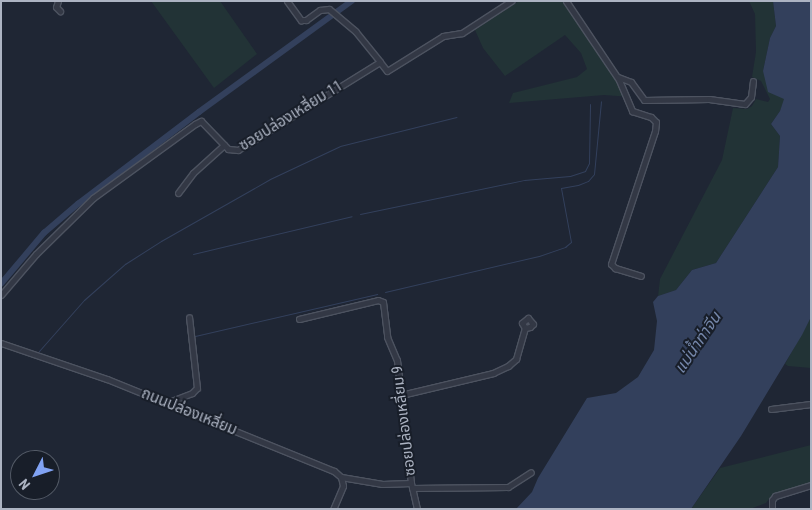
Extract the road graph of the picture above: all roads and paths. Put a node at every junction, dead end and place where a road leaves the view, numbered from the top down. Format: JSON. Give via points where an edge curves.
{"nodes":[{"id":1,"x":58,"y":1,"type":"edge"},
{"id":2,"x":287,"y":1,"type":"edge"},
{"id":3,"x":511,"y":1,"type":"edge"},
{"id":4,"x":566,"y":1,"type":"edge"},
{"id":5,"x":60,"y":12,"type":"dead end"},
{"id":6,"x":380,"y":62,"type":"junction"},
{"id":7,"x":618,"y":77,"type":"junction"},
{"id":8,"x":753,"y":81,"type":"dead end"},
{"id":9,"x":224,"y":145,"type":"junction"},
{"id":10,"x":178,"y":193,"type":"dead end"},
{"id":11,"x":641,"y":276,"type":"dead end"},
{"id":12,"x":1,"y":295,"type":"edge"},
{"id":13,"x":189,"y":317,"type":"dead end"},
{"id":14,"x":299,"y":320,"type":"dead end"},
{"id":15,"x":525,"y":328,"type":"dead end"},
{"id":16,"x":1,"y":343,"type":"edge"},
{"id":17,"x":401,"y":395,"type":"junction"},
{"id":18,"x":166,"y":403,"type":"junction"},
{"id":19,"x":811,"y":404,"type":"edge"},
{"id":20,"x":771,"y":409,"type":"dead end"},
{"id":21,"x":531,"y":472,"type":"dead end"},
{"id":22,"x":341,"y":476,"type":"junction"},
{"id":23,"x":811,"y":485,"type":"edge"},
{"id":24,"x":412,"y":486,"type":"junction"},
{"id":25,"x":333,"y":509,"type":"edge"},
{"id":26,"x":417,"y":509,"type":"edge"},
{"id":27,"x":772,"y":509,"type":"edge"}],
"edges":[{"from":1,"to":5,"type":"street","via":[[56,7]]},
{"from":2,"to":6,"type":"street","via":[[302,20],[329,9],[356,32]]},
{"from":3,"to":6,"type":"street","via":[[462,33],[443,36],[388,71]]},
{"from":4,"to":7,"type":"street"},
{"from":6,"to":9,"type":"street","name":"ซอยปล่องเหลี่ยม 11","via":[[238,150],[233,151]]},
{"from":7,"to":8,"type":"street","via":[[631,82],[644,100],[709,99],[745,104],[751,97]]},
{"from":7,"to":11,"type":"street","via":[[632,110],[653,118],[656,125],[612,264],[614,268]]},
{"from":9,"to":10,"type":"street"},
{"from":9,"to":12,"type":"street","name":"ซอยปล่องเหลี่ยม 11","via":[[201,121],[182,132],[94,198],[36,254]]},
{"from":13,"to":18,"type":"street","via":[[197,388]]},
{"from":14,"to":17,"type":"street","name":"ซอยปล่องเหลี่ยม 9","via":[[381,300],[387,337],[397,360]]},
{"from":15,"to":17,"type":"street","via":[[516,359],[508,366],[493,373]]},
{"from":16,"to":18,"type":"street","name":"ถนนปล่องเหลี่ยม"},
{"from":17,"to":24,"type":"street","name":"ซอยปล่องเหลี่ยม 9"},
{"from":18,"to":22,"type":"street","name":"ถนนปล่องเหลี่ยม","via":[[314,462]]},
{"from":19,"to":20,"type":"street"},
{"from":21,"to":24,"type":"street","name":"ถนนปล่องเหลี่ยม","via":[[508,487]]},
{"from":22,"to":24,"type":"street","name":"ถนนปล่องเหลี่ยม"},
{"from":22,"to":25,"type":"street","via":[[343,486]]},
{"from":23,"to":27,"type":"street","via":[[775,496]]},
{"from":24,"to":26,"type":"street","name":"ซอยปล่องเหลี่ยม 9"}]}
